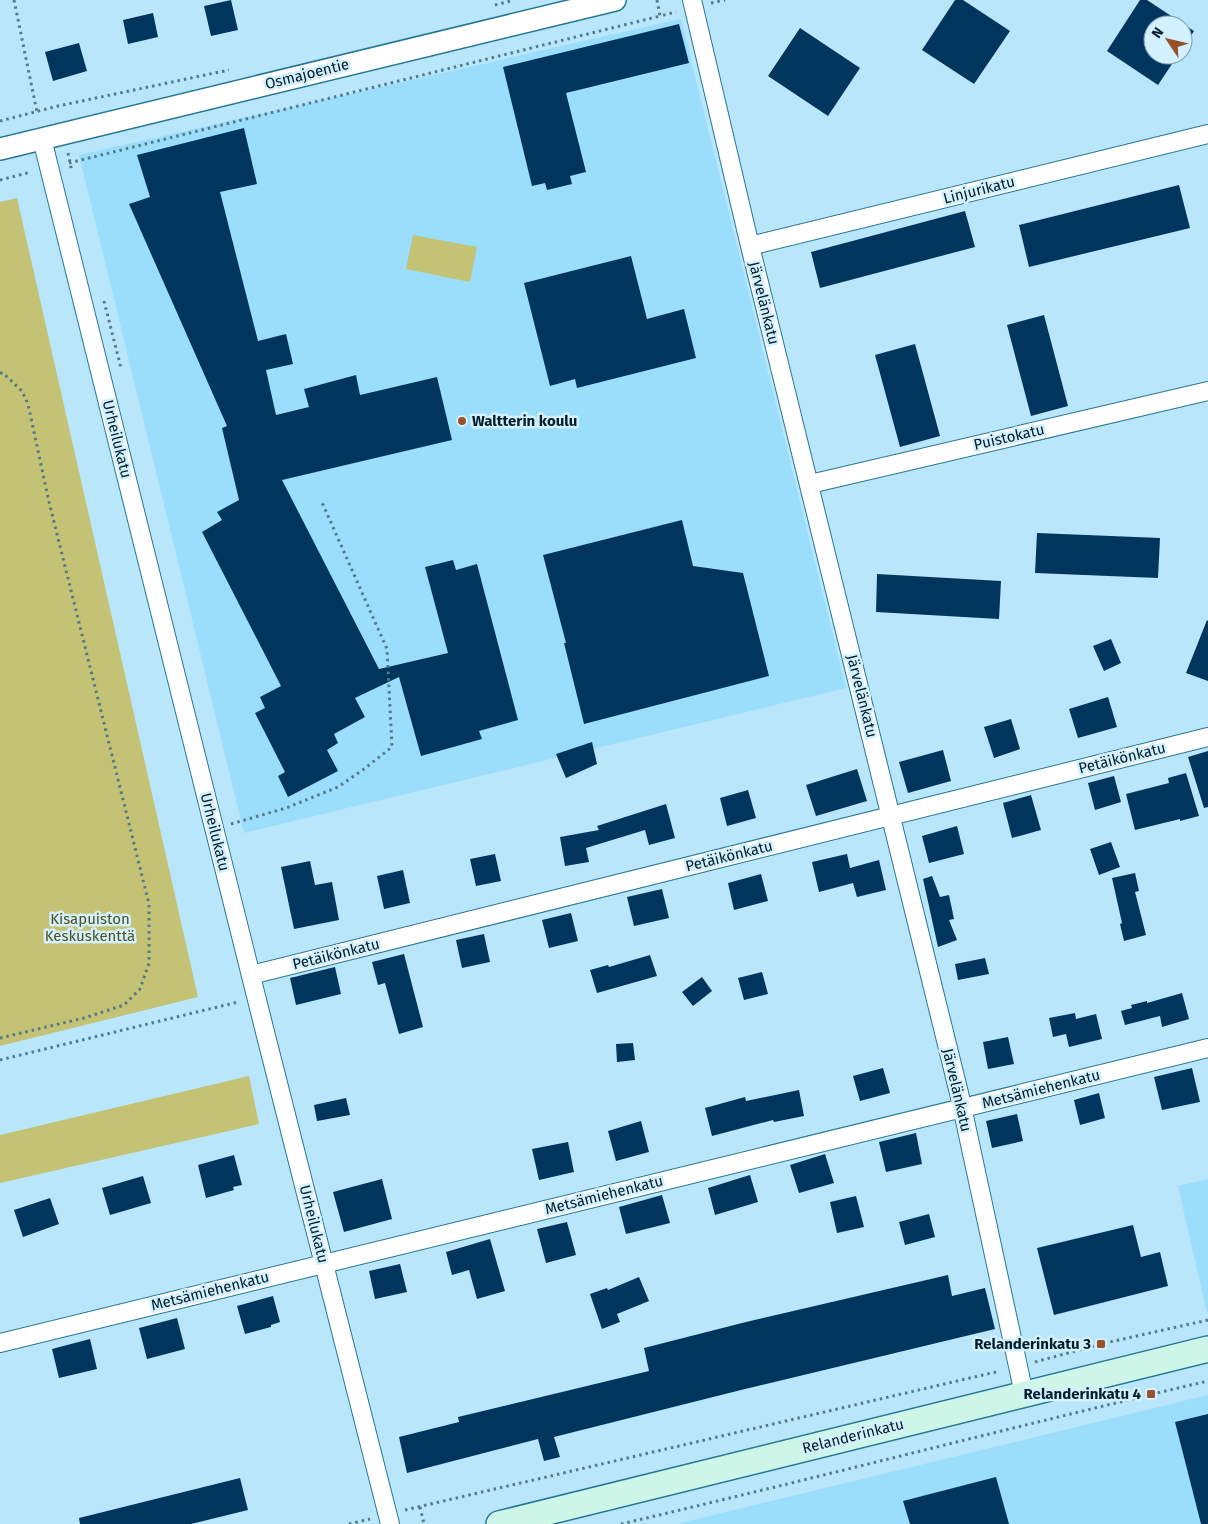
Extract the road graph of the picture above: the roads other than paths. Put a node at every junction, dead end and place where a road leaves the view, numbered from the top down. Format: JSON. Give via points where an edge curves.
{"nodes":[{"id":1,"x":615,"y":0,"type":"edge"},
{"id":2,"x":692,"y":0,"type":"edge"},
{"id":3,"x":1208,"y":134,"type":"edge"},
{"id":4,"x":42,"y":139,"type":"junction"},
{"id":5,"x":0,"y":150,"type":"edge"},
{"id":6,"x":750,"y":246,"type":"junction"},
{"id":7,"x":1208,"y":391,"type":"edge"},
{"id":8,"x":810,"y":484,"type":"junction"},
{"id":9,"x":1208,"y":737,"type":"edge"},
{"id":10,"x":891,"y":815,"type":"junction"},
{"id":11,"x":251,"y":975,"type":"junction"},
{"id":12,"x":1208,"y":1048,"type":"edge"},
{"id":13,"x":962,"y":1108,"type":"junction"},
{"id":14,"x":324,"y":1264,"type":"junction"},
{"id":15,"x":0,"y":1343,"type":"edge"},
{"id":16,"x":1208,"y":1349,"type":"edge"},
{"id":17,"x":1024,"y":1394,"type":"junction"},
{"id":18,"x":389,"y":1519,"type":"edge"},
{"id":19,"x":499,"y":1524,"type":"edge"}],
"edges":[{"from":1,"to":4,"type":"street","name":"Osmajoentie"},
{"from":2,"to":6,"type":"street","name":"Järvelänkatu"},
{"from":3,"to":6,"type":"street","name":"Linjurikatu"},
{"from":4,"to":5,"type":"street","name":"Osmajoentie"},
{"from":4,"to":11,"type":"street","name":"Urheilukatu"},
{"from":6,"to":8,"type":"street","name":"Järvelänkatu"},
{"from":7,"to":8,"type":"street","name":"Puistokatu"},
{"from":8,"to":10,"type":"street","name":"Järvelänkatu"},
{"from":9,"to":10,"type":"street","name":"Petäikönkatu"},
{"from":10,"to":11,"type":"street","name":"Petäikönkatu"},
{"from":10,"to":13,"type":"street","name":"Järvelänkatu"},
{"from":11,"to":14,"type":"street","name":"Urheilukatu"},
{"from":12,"to":13,"type":"street","name":"Metsämiehenkatu"},
{"from":13,"to":14,"type":"street","name":"Metsämiehenkatu"},
{"from":13,"to":17,"type":"street","name":"Järvelänkatu"},
{"from":14,"to":15,"type":"street","name":"Metsämiehenkatu"},
{"from":14,"to":18,"type":"street","name":"Urheilukatu"},
{"from":16,"to":17,"type":"main road","name":"Relanderinkatu"},
{"from":17,"to":19,"type":"main road","name":"Relanderinkatu"}]}
